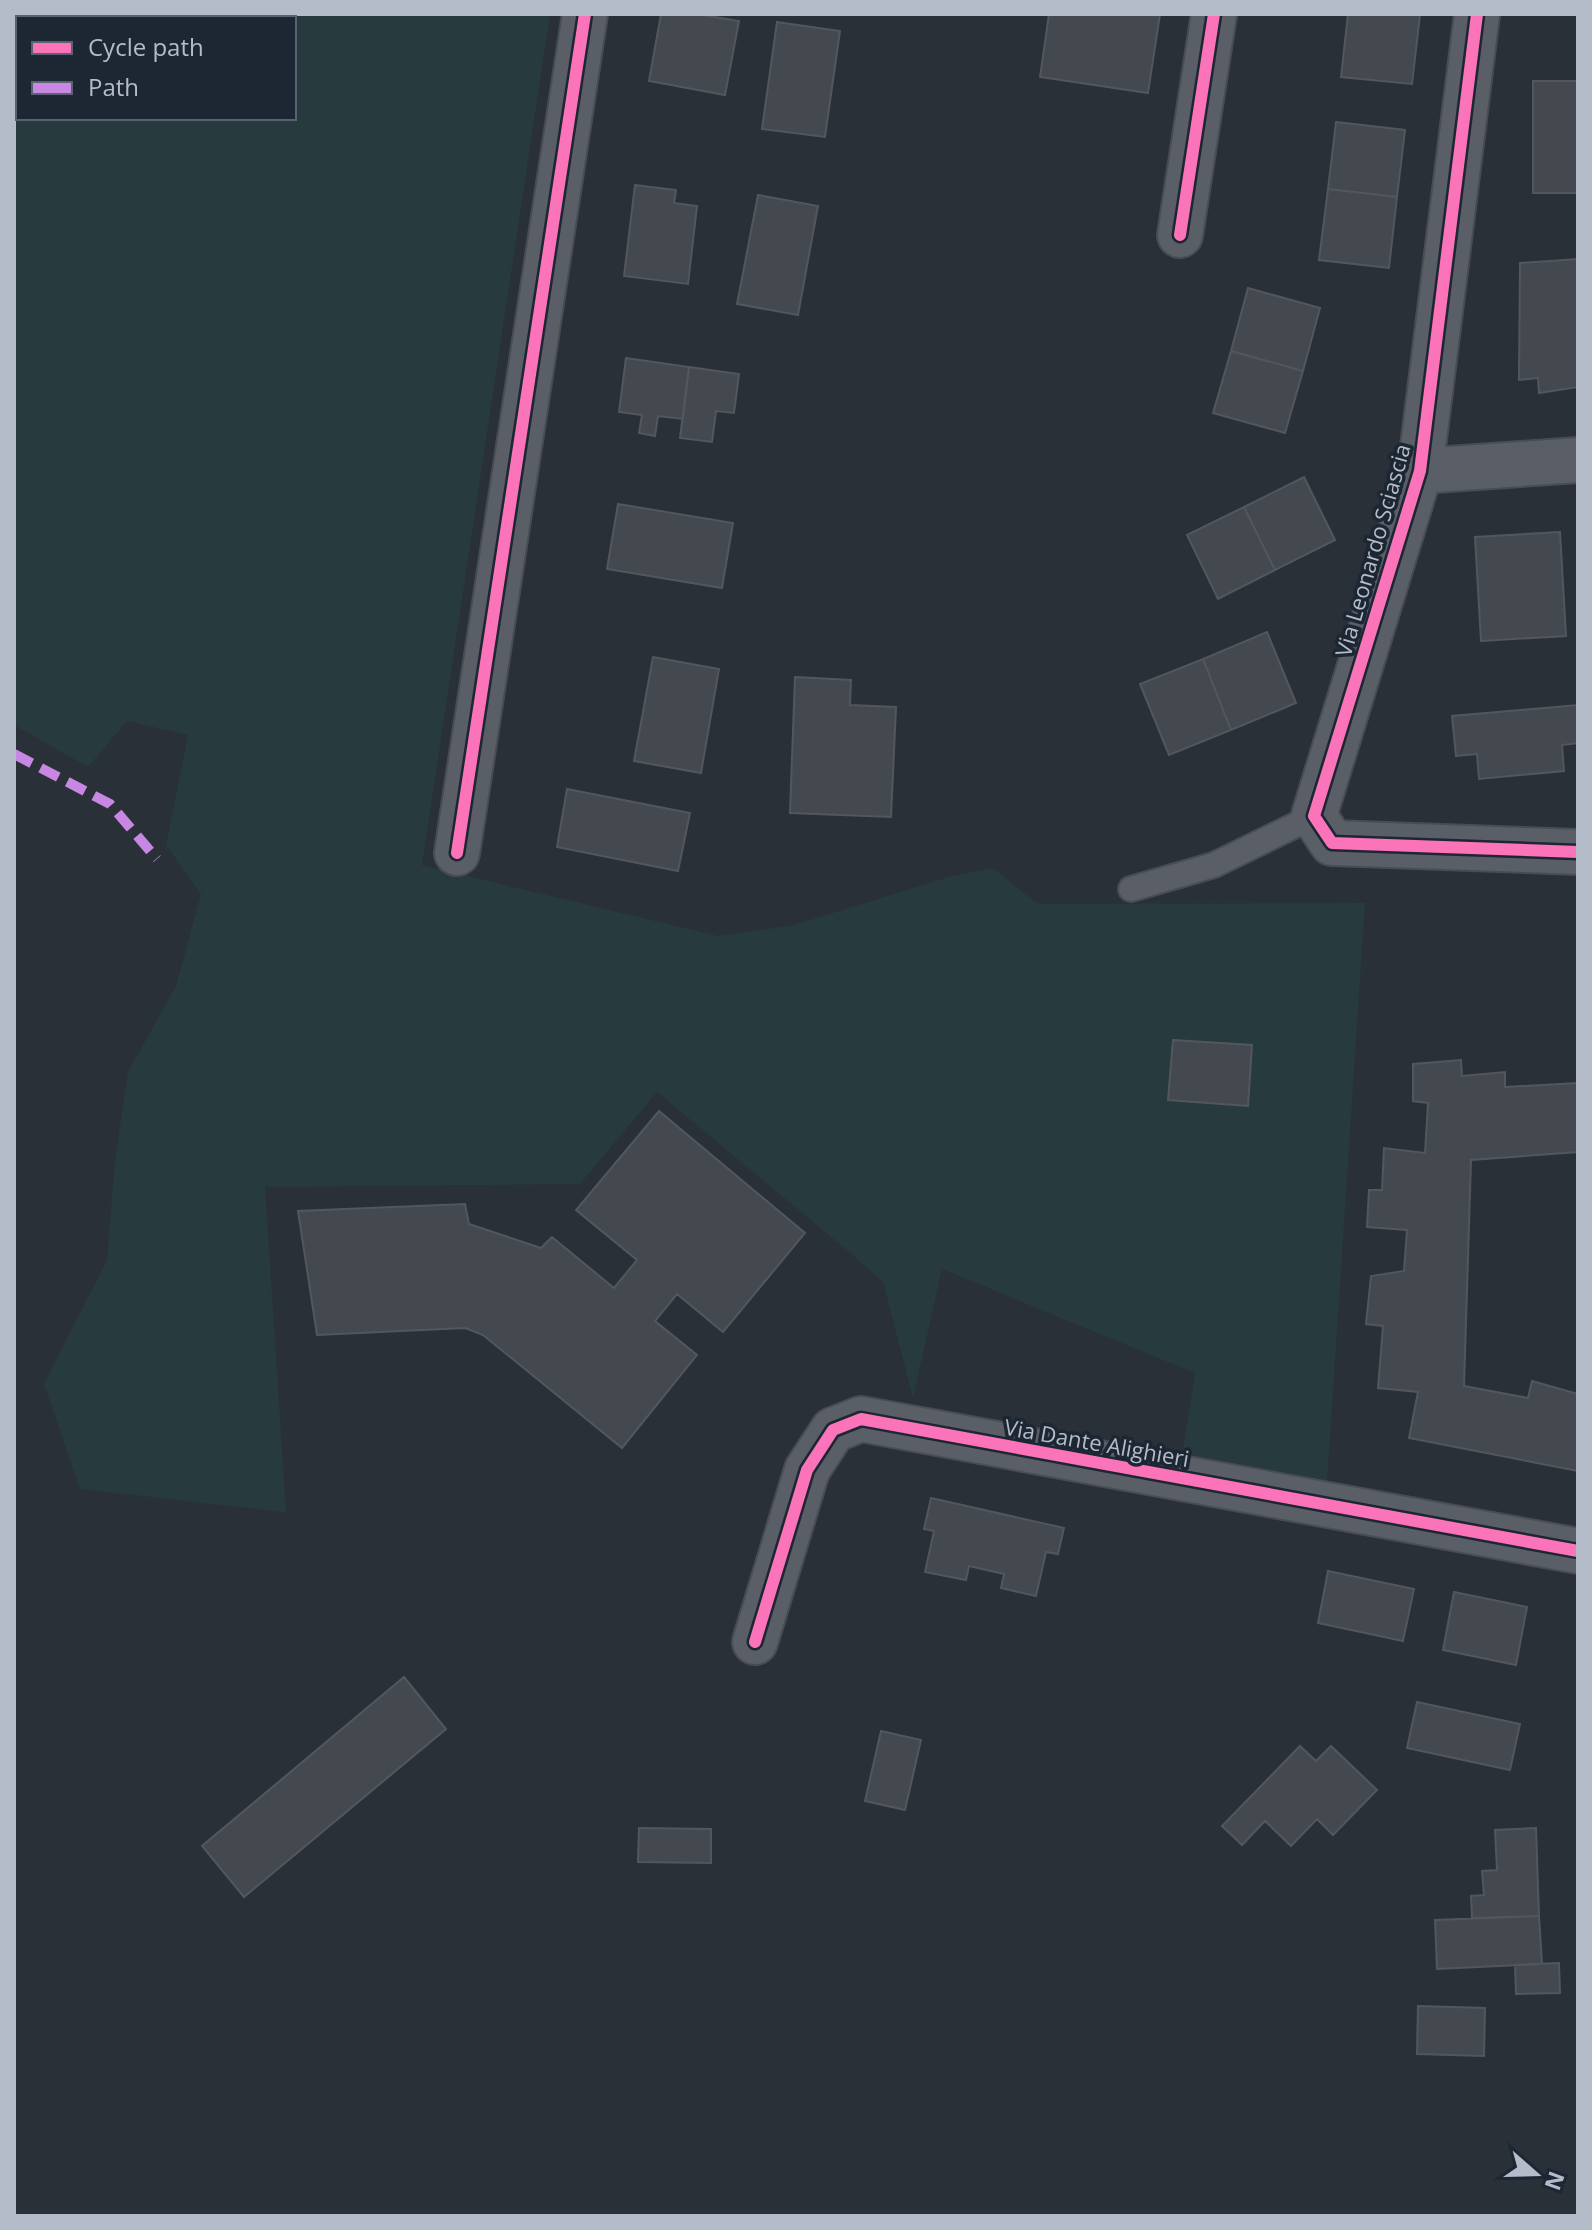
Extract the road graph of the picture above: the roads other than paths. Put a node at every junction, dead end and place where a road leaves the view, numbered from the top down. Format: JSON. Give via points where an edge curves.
{"nodes":[{"id":1,"x":585,"y":14,"type":"edge"},
{"id":2,"x":1214,"y":14,"type":"edge"},
{"id":3,"x":1477,"y":14,"type":"edge"},
{"id":4,"x":1180,"y":235,"type":"dead end"},
{"id":5,"x":1578,"y":460,"type":"edge"},
{"id":6,"x":1420,"y":471,"type":"junction"},
{"id":7,"x":1314,"y":816,"type":"junction"},
{"id":8,"x":1578,"y":852,"type":"edge"},
{"id":9,"x":457,"y":853,"type":"dead end"},
{"id":10,"x":1131,"y":889,"type":"dead end"},
{"id":11,"x":1578,"y":1551,"type":"edge"},
{"id":12,"x":755,"y":1642,"type":"dead end"}],
"edges":[{"from":1,"to":9,"type":"street"},
{"from":2,"to":4,"type":"street"},
{"from":3,"to":6,"type":"street","name":"Via Leonardo Sciascia"},
{"from":5,"to":6,"type":"street"},
{"from":6,"to":7,"type":"street","name":"Via Leonardo Sciascia"},
{"from":7,"to":8,"type":"street","via":[[1332,843]]},
{"from":7,"to":10,"type":"lane","via":[[1214,865]]},
{"from":11,"to":12,"type":"street","name":"Via Dante Alighieri","via":[[861,1419],[833,1430],[807,1470]]}]}
